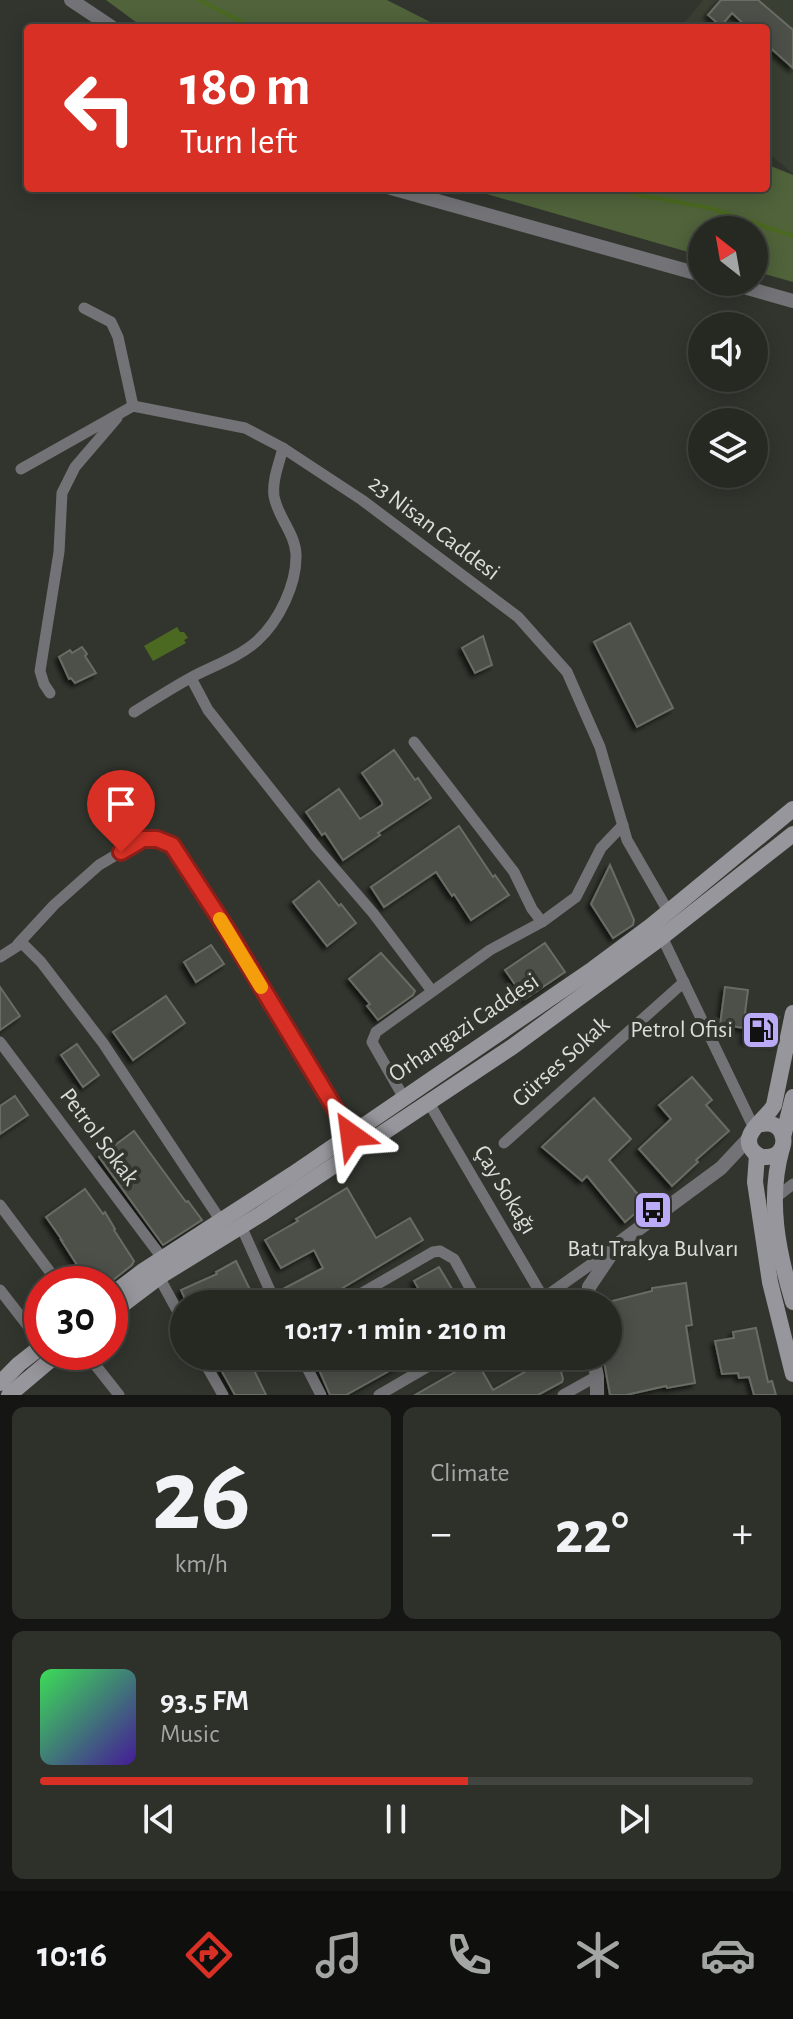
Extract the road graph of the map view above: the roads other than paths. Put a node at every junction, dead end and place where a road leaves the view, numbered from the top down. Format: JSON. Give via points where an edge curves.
{"nodes":[{"id":1,"x":71,"y":0,"type":"edge"},
{"id":2,"x":107,"y":24,"type":"edge"},
{"id":3,"x":405,"y":192,"type":"edge"},
{"id":4,"x":688,"y":271,"type":"edge"},
{"id":5,"x":768,"y":294,"type":"edge"},
{"id":6,"x":793,"y":301,"type":"edge"},
{"id":7,"x":84,"y":308,"type":"dead end"},
{"id":8,"x":128,"y":409,"type":"junction"},
{"id":9,"x":283,"y":448,"type":"junction"},
{"id":10,"x":21,"y":469,"type":"dead end"},
{"id":11,"x":191,"y":678,"type":"junction"},
{"id":12,"x":50,"y":693,"type":"dead end"},
{"id":13,"x":134,"y":712,"type":"dead end"},
{"id":14,"x":414,"y":742,"type":"dead end"},
{"id":15,"x":793,"y":809,"type":"edge"},
{"id":16,"x":623,"y":825,"type":"junction"},
{"id":17,"x":793,"y":834,"type":"edge"},
{"id":18,"x":668,"y":911,"type":"junction"},
{"id":19,"x":542,"y":922,"type":"junction"},
{"id":20,"x":662,"y":937,"type":"junction"},
{"id":21,"x":18,"y":944,"type":"junction"},
{"id":22,"x":0,"y":957,"type":"edge"},
{"id":23,"x":684,"y":982,"type":"junction"},
{"id":24,"x":432,"y":991,"type":"junction"},
{"id":25,"x":793,"y":1013,"type":"edge"},
{"id":26,"x":0,"y":1042,"type":"edge"},
{"id":27,"x":793,"y":1097,"type":"edge"},
{"id":28,"x":404,"y":1098,"type":"junction"},
{"id":29,"x":429,"y":1103,"type":"junction"},
{"id":30,"x":351,"y":1135,"type":"junction"},
{"id":31,"x":754,"y":1140,"type":"junction"},
{"id":32,"x":783,"y":1140,"type":"junction"},
{"id":33,"x":504,"y":1143,"type":"dead end"},
{"id":34,"x":793,"y":1184,"type":"edge"},
{"id":35,"x":774,"y":1199,"type":"junction"},
{"id":36,"x":0,"y":1205,"type":"edge"},
{"id":37,"x":221,"y":1221,"type":"junction"},
{"id":38,"x":241,"y":1226,"type":"junction"},
{"id":39,"x":618,"y":1244,"type":"junction"},
{"id":40,"x":163,"y":1259,"type":"junction"},
{"id":41,"x":787,"y":1263,"type":"edge"},
{"id":42,"x":46,"y":1266,"type":"edge"},
{"id":43,"x":159,"y":1277,"type":"junction"},
{"id":44,"x":128,"y":1283,"type":"edge"},
{"id":45,"x":0,"y":1290,"type":"edge"},
{"id":46,"x":270,"y":1290,"type":"edge"},
{"id":47,"x":367,"y":1290,"type":"edge"},
{"id":48,"x":471,"y":1290,"type":"edge"},
{"id":49,"x":534,"y":1290,"type":"edge"},
{"id":50,"x":555,"y":1290,"type":"edge"},
{"id":51,"x":589,"y":1290,"type":"edge"},
{"id":52,"x":170,"y":1297,"type":"edge"},
{"id":53,"x":128,"y":1300,"type":"edge"},
{"id":54,"x":793,"y":1302,"type":"edge"},
{"id":55,"x":24,"y":1321,"type":"edge"},
{"id":56,"x":24,"y":1360,"type":"edge"},
{"id":57,"x":39,"y":1370,"type":"edge"},
{"id":58,"x":99,"y":1370,"type":"edge"},
{"id":59,"x":209,"y":1370,"type":"edge"},
{"id":60,"x":308,"y":1370,"type":"edge"},
{"id":61,"x":422,"y":1370,"type":"edge"},
{"id":62,"x":596,"y":1370,"type":"edge"},
{"id":63,"x":793,"y":1374,"type":"edge"},
{"id":64,"x":597,"y":1376,"type":"junction"},
{"id":65,"x":0,"y":1383,"type":"edge"},
{"id":66,"x":9,"y":1395,"type":"edge"},
{"id":67,"x":119,"y":1395,"type":"edge"},
{"id":68,"x":223,"y":1395,"type":"edge"},
{"id":69,"x":321,"y":1395,"type":"edge"},
{"id":70,"x":379,"y":1395,"type":"edge"},
{"id":71,"x":563,"y":1395,"type":"edge"},
{"id":72,"x":597,"y":1395,"type":"edge"}],
"edges":[{"from":1,"to":2,"type":"street"},
{"from":3,"to":4,"type":"street"},
{"from":5,"to":6,"type":"street"},
{"from":7,"to":8,"type":"street","via":[[111,322],[118,337]]},
{"from":8,"to":9,"type":"street","name":"23 Nisan Caddesi","via":[[245,428]]},
{"from":8,"to":10,"type":"street"},
{"from":8,"to":12,"type":"street","via":[[75,467],[62,493],[59,552],[40,671]]},
{"from":9,"to":11,"type":"street","via":[[274,500],[296,551],[294,578],[257,641]]},
{"from":9,"to":16,"type":"street","name":"23 Nisan Caddesi","via":[[518,617],[567,672],[600,747]]},
{"from":11,"to":13,"type":"street"},
{"from":11,"to":24,"type":"street","via":[[208,710]]},
{"from":14,"to":19,"type":"street","via":[[514,872]]},
{"from":15,"to":18,"type":"main road","name":"Orhangazi Caddesi"},
{"from":16,"to":18,"type":"street","name":"23 Nisan Caddesi"},
{"from":16,"to":19,"type":"street","via":[[601,848],[576,897]]},
{"from":17,"to":20,"type":"main road","name":"Orhangazi Caddesi"},
{"from":18,"to":28,"type":"main road","name":"Orhangazi Caddesi"},
{"from":19,"to":24,"type":"street"},
{"from":20,"to":23,"type":"street"},
{"from":20,"to":29,"type":"main road","name":"Orhangazi Caddesi"},
{"from":21,"to":22,"type":"street"},
{"from":21,"to":30,"type":"street","via":[[99,865],[143,839],[172,845]]},
{"from":21,"to":37,"type":"street","via":[[41,962],[103,1043]]},
{"from":23,"to":31,"type":"street"},
{"from":23,"to":33,"type":"street","name":"Gürses Sokak"},
{"from":24,"to":28,"type":"street","via":[[376,1032],[372,1042]]},
{"from":25,"to":31,"type":"main road","via":[[774,1105]]},
{"from":26,"to":40,"type":"street","name":"Petrol Sokak"},
{"from":27,"to":32,"type":"main road"},
{"from":28,"to":30,"type":"main road","name":"Orhangazi Caddesi"},
{"from":29,"to":38,"type":"main road","name":"Orhangazi Caddesi"},
{"from":29,"to":49,"type":"street","name":"Çay Sokağı"},
{"from":30,"to":37,"type":"main road","name":"Orhangazi Caddesi"},
{"from":31,"to":32,"type":"main road","via":[[763,1123],[774,1124]]},
{"from":31,"to":32,"type":"main road","via":[[763,1157],[773,1156]]},
{"from":31,"to":39,"type":"street"},
{"from":31,"to":63,"type":"main road","via":[[770,1282]]},
{"from":32,"to":35,"type":"main road"},
{"from":34,"to":35,"type":"street"},
{"from":35,"to":41,"type":"main road"},
{"from":36,"to":42,"type":"street"},
{"from":37,"to":40,"type":"main road","name":"Orhangazi Caddesi"},
{"from":38,"to":43,"type":"main road","name":"Orhangazi Caddesi"},
{"from":38,"to":46,"type":"street"},
{"from":39,"to":50,"type":"street"},
{"from":39,"to":51,"type":"street"},
{"from":40,"to":44,"type":"main road","name":"Orhangazi Caddesi"},
{"from":41,"to":54,"type":"main road"},
{"from":43,"to":52,"type":"street"},
{"from":43,"to":53,"type":"main road","name":"Orhangazi Caddesi"},
{"from":45,"to":55,"type":"street"},
{"from":47,"to":48,"type":"street","via":[[440,1251],[454,1259]]},
{"from":56,"to":65,"type":"main road"},
{"from":57,"to":66,"type":"main road"},
{"from":58,"to":67,"type":"street"},
{"from":59,"to":68,"type":"street"},
{"from":60,"to":69,"type":"street"},
{"from":61,"to":70,"type":"street"},
{"from":62,"to":64,"type":"street"},
{"from":64,"to":71,"type":"street"},
{"from":64,"to":72,"type":"street"}]}
